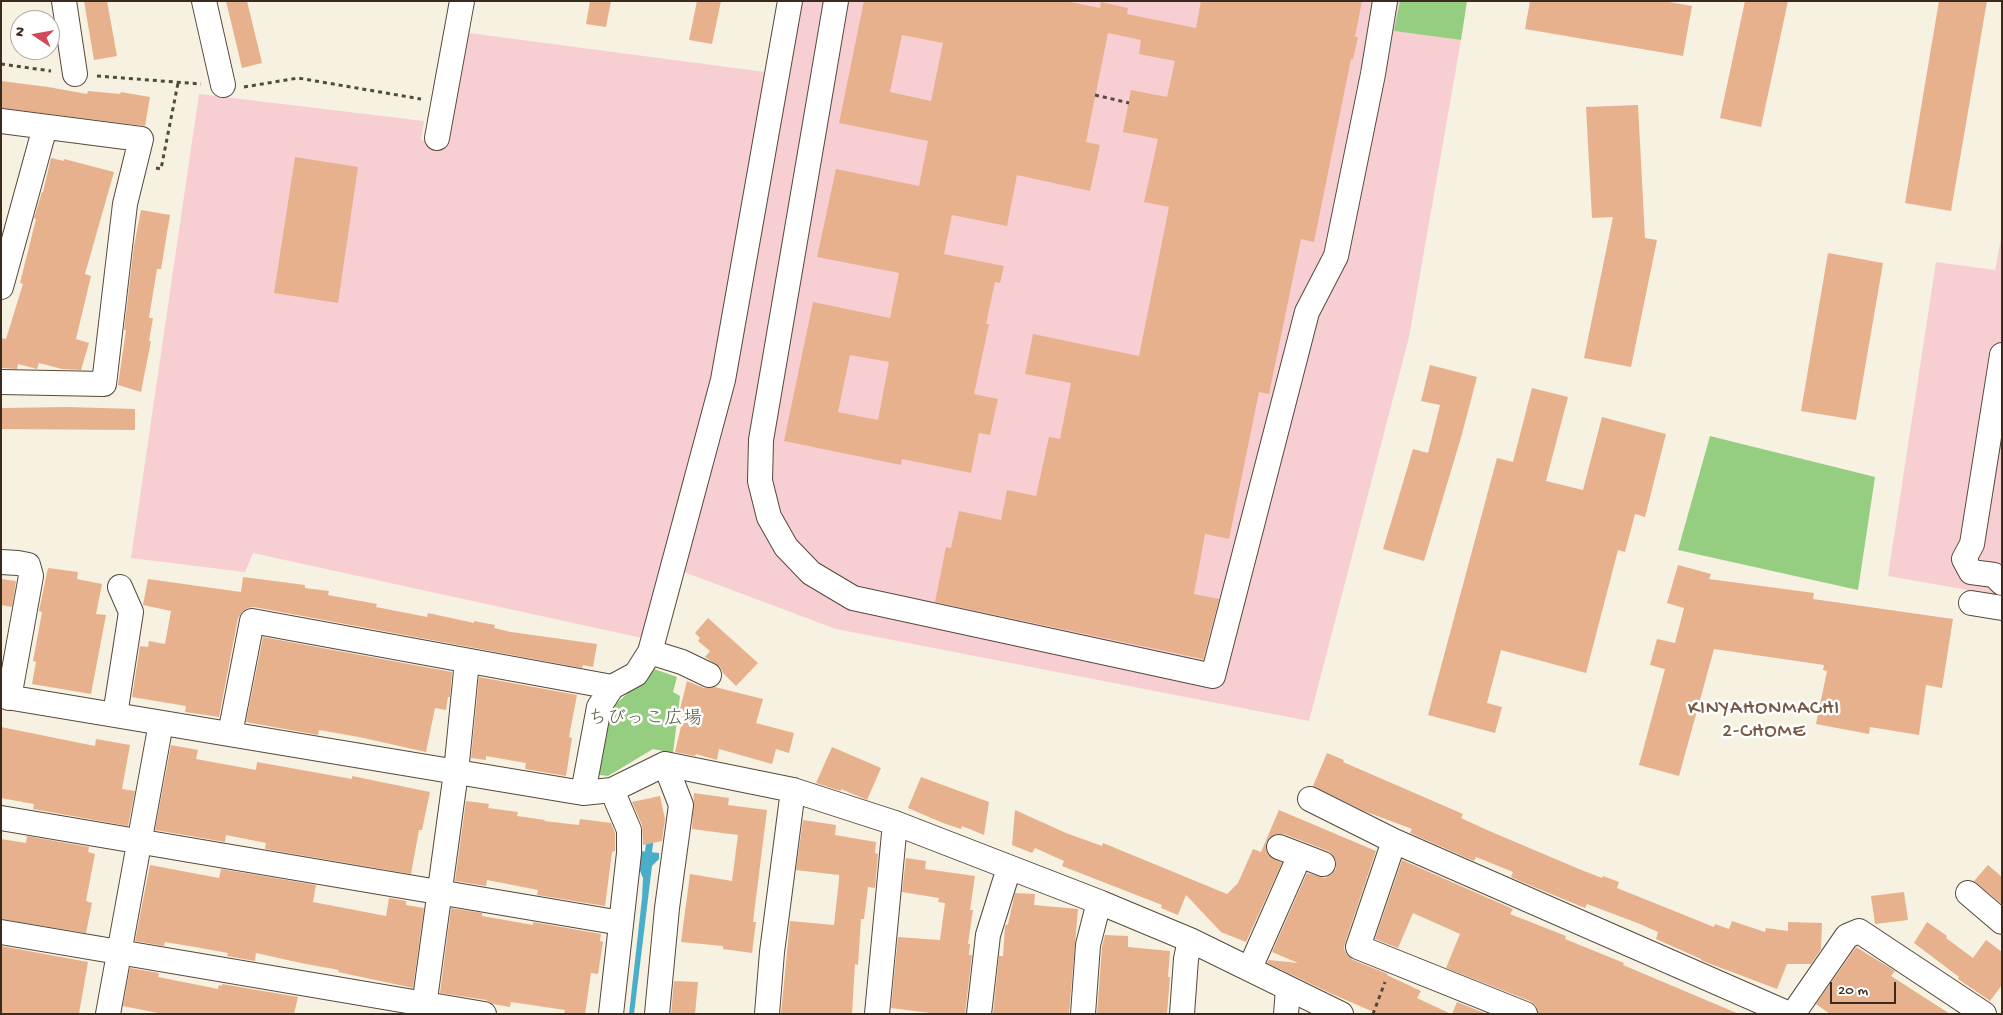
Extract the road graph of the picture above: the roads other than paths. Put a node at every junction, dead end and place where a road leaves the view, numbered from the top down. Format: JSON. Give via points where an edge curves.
{"nodes":[{"id":1,"x":64,"y":1,"type":"edge"},
{"id":2,"x":204,"y":1,"type":"edge"},
{"id":3,"x":462,"y":1,"type":"edge"},
{"id":4,"x":790,"y":1,"type":"edge"},
{"id":5,"x":836,"y":1,"type":"edge"},
{"id":6,"x":1385,"y":1,"type":"edge"},
{"id":7,"x":75,"y":74,"type":"dead end"},
{"id":8,"x":223,"y":85,"type":"dead end"},
{"id":9,"x":1,"y":122,"type":"edge"},
{"id":10,"x":45,"y":127,"type":"junction"},
{"id":11,"x":437,"y":138,"type":"dead end"},
{"id":12,"x":1,"y":287,"type":"edge"},
{"id":13,"x":2002,"y":355,"type":"edge"},
{"id":14,"x":1,"y":382,"type":"edge"},
{"id":15,"x":1,"y":562,"type":"edge"},
{"id":16,"x":2002,"y":583,"type":"edge"},
{"id":17,"x":120,"y":587,"type":"dead end"},
{"id":18,"x":2001,"y":602,"type":"edge"},
{"id":19,"x":1971,"y":603,"type":"dead end"},
{"id":20,"x":650,"y":652,"type":"junction"},
{"id":21,"x":467,"y":661,"type":"junction"},
{"id":22,"x":709,"y":675,"type":"dead end"},
{"id":23,"x":612,"y":688,"type":"junction"},
{"id":24,"x":5,"y":697,"type":"edge"},
{"id":25,"x":115,"y":715,"type":"junction"},
{"id":26,"x":161,"y":723,"type":"junction"},
{"id":27,"x":230,"y":734,"type":"junction"},
{"id":28,"x":665,"y":764,"type":"junction"},
{"id":29,"x":456,"y":772,"type":"junction"},
{"id":30,"x":612,"y":790,"type":"junction"},
{"id":31,"x":793,"y":790,"type":"junction"},
{"id":32,"x":583,"y":793,"type":"junction"},
{"id":33,"x":1310,"y":799,"type":"dead end"},
{"id":34,"x":1,"y":818,"type":"edge"},
{"id":35,"x":896,"y":823,"type":"junction"},
{"id":36,"x":1394,"y":841,"type":"junction"},
{"id":37,"x":140,"y":842,"type":"junction"},
{"id":38,"x":1323,"y":864,"type":"dead end"},
{"id":39,"x":1009,"y":868,"type":"junction"},
{"id":40,"x":441,"y":892,"type":"junction"},
{"id":41,"x":1968,"y":892,"type":"dead end"},
{"id":42,"x":1099,"y":902,"type":"junction"},
{"id":43,"x":2002,"y":922,"type":"edge"},
{"id":44,"x":621,"y":923,"type":"junction"},
{"id":45,"x":1,"y":932,"type":"edge"},
{"id":46,"x":1190,"y":940,"type":"junction"},
{"id":47,"x":120,"y":952,"type":"junction"},
{"id":48,"x":1250,"y":968,"type":"junction"},
{"id":49,"x":1288,"y":989,"type":"junction"},
{"id":50,"x":424,"y":1009,"type":"edge"},
{"id":51,"x":108,"y":1014,"type":"edge"},
{"id":52,"x":484,"y":1014,"type":"edge"},
{"id":53,"x":611,"y":1014,"type":"edge"},
{"id":54,"x":657,"y":1014,"type":"edge"},
{"id":55,"x":767,"y":1014,"type":"edge"},
{"id":56,"x":877,"y":1014,"type":"edge"},
{"id":57,"x":979,"y":1014,"type":"edge"},
{"id":58,"x":1083,"y":1014,"type":"edge"},
{"id":59,"x":1182,"y":1014,"type":"edge"},
{"id":60,"x":1286,"y":1014,"type":"edge"},
{"id":61,"x":1340,"y":1014,"type":"edge"},
{"id":62,"x":1525,"y":1014,"type":"edge"},
{"id":63,"x":1789,"y":1014,"type":"edge"},
{"id":64,"x":1794,"y":1014,"type":"edge"},
{"id":65,"x":1984,"y":1014,"type":"edge"}],
"edges":[{"from":1,"to":7,"type":"street"},
{"from":2,"to":8,"type":"street"},
{"from":3,"to":11,"type":"street"},
{"from":4,"to":20,"type":"street","via":[[723,380]]},
{"from":5,"to":6,"type":"street","via":[[761,440],[760,481],[768,517],[786,547],[810,573],[852,598],[1213,676],[1307,312],[1336,256]]},
{"from":9,"to":10,"type":"street"},
{"from":10,"to":12,"type":"street"},
{"from":10,"to":14,"type":"street","via":[[141,139],[125,204],[104,384]]},
{"from":13,"to":16,"type":"street","via":[[1972,544],[1964,560],[1971,572],[1994,575]]},
{"from":15,"to":24,"type":"street","via":[[28,565],[31,576]]},
{"from":17,"to":25,"type":"street","via":[[131,612]]},
{"from":18,"to":19,"type":"street"},
{"from":20,"to":22,"type":"street"},
{"from":20,"to":23,"type":"street","via":[[636,674]]},
{"from":21,"to":23,"type":"street"},
{"from":21,"to":27,"type":"street","via":[[252,621]]},
{"from":21,"to":29,"type":"street"},
{"from":23,"to":32,"type":"street","via":[[599,707]]},
{"from":24,"to":25,"type":"street"},
{"from":25,"to":26,"type":"street"},
{"from":26,"to":27,"type":"street"},
{"from":26,"to":37,"type":"street"},
{"from":27,"to":29,"type":"street"},
{"from":28,"to":30,"type":"street"},
{"from":28,"to":31,"type":"street"},
{"from":28,"to":54,"type":"street","via":[[681,805]]},
{"from":29,"to":32,"type":"street"},
{"from":29,"to":40,"type":"street"},
{"from":30,"to":32,"type":"street"},
{"from":30,"to":44,"type":"street","via":[[629,830]]},
{"from":31,"to":35,"type":"street"},
{"from":31,"to":55,"type":"street"},
{"from":33,"to":36,"type":"street"},
{"from":34,"to":37,"type":"street"},
{"from":35,"to":39,"type":"street"},
{"from":35,"to":56,"type":"street"},
{"from":36,"to":62,"type":"street","via":[[1358,947]]},
{"from":36,"to":63,"type":"street"},
{"from":37,"to":40,"type":"street"},
{"from":37,"to":47,"type":"street"},
{"from":38,"to":48,"type":"street","via":[[1290,851]]},
{"from":39,"to":42,"type":"street"},
{"from":39,"to":57,"type":"street","via":[[988,935]]},
{"from":40,"to":44,"type":"street"},
{"from":40,"to":50,"type":"street"},
{"from":41,"to":43,"type":"street"},
{"from":42,"to":46,"type":"street"},
{"from":42,"to":58,"type":"street","via":[[1088,945]]},
{"from":44,"to":53,"type":"street"},
{"from":45,"to":47,"type":"street"},
{"from":46,"to":48,"type":"street"},
{"from":46,"to":59,"type":"street"},
{"from":47,"to":50,"type":"street"},
{"from":47,"to":51,"type":"street"},
{"from":48,"to":49,"type":"street"},
{"from":49,"to":60,"type":"street"},
{"from":49,"to":61,"type":"street"},
{"from":50,"to":52,"type":"street"},
{"from":64,"to":65,"type":"street","via":[[1847,936],[1859,931]]}]}
